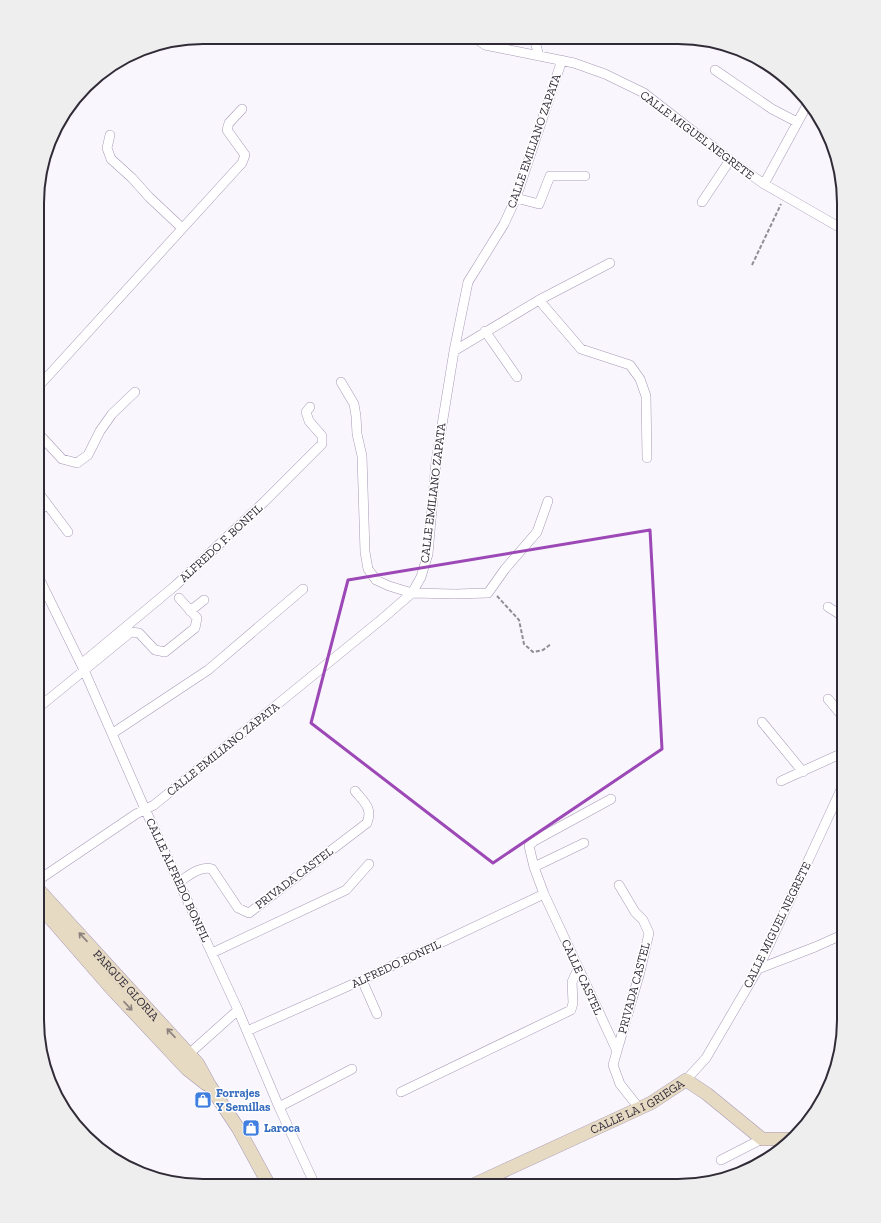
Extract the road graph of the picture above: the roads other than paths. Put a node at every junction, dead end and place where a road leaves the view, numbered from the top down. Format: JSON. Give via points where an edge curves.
{"nodes":[{"id":1,"x":483,"y":44,"type":"edge"},
{"id":2,"x":536,"y":44,"type":"edge"},
{"id":3,"x":539,"y":56,"type":"junction"},
{"id":4,"x":562,"y":60,"type":"junction"},
{"id":5,"x":715,"y":70,"type":"dead end"},
{"id":6,"x":805,"y":108,"type":"edge"},
{"id":7,"x":242,"y":109,"type":"dead end"},
{"id":8,"x":797,"y":122,"type":"junction"},
{"id":9,"x":110,"y":135,"type":"dead end"},
{"id":10,"x":730,"y":160,"type":"junction"},
{"id":11,"x":585,"y":176,"type":"dead end"},
{"id":12,"x":764,"y":184,"type":"junction"},
{"id":13,"x":516,"y":198,"type":"junction"},
{"id":14,"x":702,"y":202,"type":"dead end"},
{"id":15,"x":837,"y":226,"type":"edge"},
{"id":16,"x":182,"y":228,"type":"junction"},
{"id":17,"x":610,"y":263,"type":"dead end"},
{"id":18,"x":539,"y":300,"type":"junction"},
{"id":19,"x":485,"y":331,"type":"junction"},
{"id":20,"x":454,"y":351,"type":"junction"},
{"id":21,"x":517,"y":377,"type":"dead end"},
{"id":22,"x":44,"y":380,"type":"edge"},
{"id":23,"x":341,"y":382,"type":"dead end"},
{"id":24,"x":135,"y":392,"type":"dead end"},
{"id":25,"x":310,"y":407,"type":"dead end"},
{"id":26,"x":44,"y":440,"type":"edge"},
{"id":27,"x":647,"y":458,"type":"dead end"},
{"id":28,"x":44,"y":501,"type":"edge"},
{"id":29,"x":548,"y":501,"type":"dead end"},
{"id":30,"x":47,"y":505,"type":"junction"},
{"id":31,"x":44,"y":507,"type":"edge"},
{"id":32,"x":68,"y":532,"type":"dead end"},
{"id":33,"x":44,"y":588,"type":"edge"},
{"id":34,"x":303,"y":588,"type":"dead end"},
{"id":35,"x":412,"y":593,"type":"junction"},
{"id":36,"x":179,"y":598,"type":"dead end"},
{"id":37,"x":204,"y":600,"type":"dead end"},
{"id":38,"x":828,"y":607,"type":"dead end"},
{"id":39,"x":190,"y":611,"type":"junction"},
{"id":40,"x":837,"y":613,"type":"edge"},
{"id":41,"x":83,"y":667,"type":"junction"},
{"id":42,"x":828,"y":699,"type":"dead end"},
{"id":43,"x":44,"y":703,"type":"edge"},
{"id":44,"x":837,"y":710,"type":"edge"},
{"id":45,"x":762,"y":722,"type":"dead end"},
{"id":46,"x":112,"y":733,"type":"junction"},
{"id":47,"x":837,"y":755,"type":"edge"},
{"id":48,"x":803,"y":772,"type":"junction"},
{"id":49,"x":781,"y":781,"type":"dead end"},
{"id":50,"x":355,"y":791,"type":"dead end"},
{"id":51,"x":837,"y":798,"type":"edge"},
{"id":52,"x":611,"y":799,"type":"dead end"},
{"id":53,"x":145,"y":809,"type":"junction"},
{"id":54,"x":584,"y":843,"type":"dead end"},
{"id":55,"x":370,"y":864,"type":"dead end"},
{"id":56,"x":534,"y":867,"type":"junction"},
{"id":57,"x":44,"y":876,"type":"edge"},
{"id":58,"x":179,"y":882,"type":"junction"},
{"id":59,"x":619,"y":885,"type":"dead end"},
{"id":60,"x":544,"y":894,"type":"junction"},
{"id":61,"x":44,"y":895,"type":"edge"},
{"id":62,"x":44,"y":911,"type":"edge"},
{"id":63,"x":837,"y":937,"type":"edge"},
{"id":64,"x":212,"y":953,"type":"junction"},
{"id":65,"x":578,"y":969,"type":"junction"},
{"id":66,"x":758,"y":969,"type":"junction"},
{"id":67,"x":122,"y":979,"type":"junction"},
{"id":68,"x":362,"y":980,"type":"junction"},
{"id":69,"x":111,"y":988,"type":"junction"},
{"id":70,"x":238,"y":1010,"type":"junction"},
{"id":71,"x":377,"y":1014,"type":"dead end"},
{"id":72,"x":247,"y":1031,"type":"junction"},
{"id":73,"x":617,"y":1051,"type":"junction"},
{"id":74,"x":190,"y":1053,"type":"junction"},
{"id":75,"x":352,"y":1069,"type":"dead end"},
{"id":76,"x":686,"y":1080,"type":"junction"},
{"id":77,"x":210,"y":1086,"type":"junction"},
{"id":78,"x":401,"y":1092,"type":"dead end"},
{"id":79,"x":279,"y":1107,"type":"junction"},
{"id":80,"x":640,"y":1108,"type":"junction"},
{"id":81,"x":762,"y":1139,"type":"junction"},
{"id":82,"x":784,"y":1139,"type":"edge"},
{"id":83,"x":721,"y":1160,"type":"dead end"},
{"id":84,"x":266,"y":1179,"type":"edge"},
{"id":85,"x":312,"y":1179,"type":"edge"},
{"id":86,"x":486,"y":1179,"type":"edge"}],
"edges":[{"from":1,"to":3,"type":"street","name":"CALLE MIGUEL NEGRETE"},
{"from":2,"to":3,"type":"street"},
{"from":3,"to":4,"type":"street","name":"CALLE MIGUEL NEGRETE"},
{"from":4,"to":10,"type":"street","name":"CALLE MIGUEL NEGRETE","via":[[605,74],[644,93]]},
{"from":4,"to":13,"type":"street","name":"CALLE EMILIANO ZAPATA"},
{"from":5,"to":8,"type":"street","via":[[772,109]]},
{"from":6,"to":8,"type":"street"},
{"from":7,"to":16,"type":"street","via":[[229,123],[227,130],[245,155],[242,163]]},
{"from":8,"to":12,"type":"street"},
{"from":9,"to":16,"type":"street","via":[[108,148],[112,159]]},
{"from":10,"to":12,"type":"street","name":"CALLE MIGUEL NEGRETE"},
{"from":10,"to":14,"type":"street"},
{"from":11,"to":13,"type":"street","via":[[550,176],[538,204]]},
{"from":12,"to":15,"type":"street","name":"CALLE MIGUEL NEGRETE"},
{"from":13,"to":20,"type":"street","name":"CALLE EMILIANO ZAPATA","via":[[504,224],[468,282]]},
{"from":16,"to":22,"type":"street"},
{"from":17,"to":18,"type":"street"},
{"from":18,"to":19,"type":"street"},
{"from":18,"to":27,"type":"street","via":[[580,349],[630,365],[640,379],[646,396]]},
{"from":19,"to":20,"type":"street"},
{"from":19,"to":21,"type":"street"},
{"from":20,"to":35,"type":"street","name":"CALLE EMILIANO ZAPATA","via":[[436,462],[428,554],[421,577]]},
{"from":23,"to":35,"type":"street","via":[[354,404],[362,456],[365,552],[368,569],[376,580]]},
{"from":24,"to":26,"type":"street","via":[[112,414],[88,455],[77,463],[62,460]]},
{"from":25,"to":41,"type":"street","name":"ALFREDO F. BONFIL","via":[[306,412],[322,436],[322,444],[264,502]]},
{"from":28,"to":30,"type":"street"},
{"from":29,"to":35,"type":"street","via":[[537,532],[488,593]]},
{"from":30,"to":31,"type":"street"},
{"from":30,"to":32,"type":"street"},
{"from":33,"to":41,"type":"street","name":"CALLE ALFREDO BONFIL"},
{"from":34,"to":46,"type":"street","via":[[208,670]]},
{"from":35,"to":53,"type":"street","name":"CALLE EMILIANO ZAPATA","via":[[154,805]]},
{"from":36,"to":39,"type":"street"},
{"from":37,"to":39,"type":"street"},
{"from":38,"to":40,"type":"street"},
{"from":39,"to":41,"type":"street","via":[[197,618],[195,628],[165,652],[155,650],[139,633],[131,632]]},
{"from":41,"to":43,"type":"street"},
{"from":41,"to":46,"type":"street","name":"CALLE ALFREDO BONFIL"},
{"from":42,"to":44,"type":"street"},
{"from":45,"to":48,"type":"street"},
{"from":46,"to":53,"type":"street","name":"CALLE ALFREDO BONFIL"},
{"from":47,"to":48,"type":"street"},
{"from":48,"to":49,"type":"street"},
{"from":50,"to":58,"type":"street","name":"PRIVADA CASTEL","via":[[368,807],[370,816],[367,822],[250,912],[238,908],[212,868],[198,870]]},
{"from":51,"to":66,"type":"street","name":"CALLE MIGUEL NEGRETE"},
{"from":52,"to":56,"type":"street","name":"CALLE CASTEL","via":[[534,841],[529,846]]},
{"from":53,"to":57,"type":"street","name":"CALLE EMILIANO ZAPATA"},
{"from":53,"to":58,"type":"street","name":"CALLE ALFREDO BONFIL"},
{"from":54,"to":56,"type":"street"},
{"from":55,"to":64,"type":"street","name":"PRIVADA CASTEL","via":[[346,890]]},
{"from":56,"to":60,"type":"street","name":"CALLE CASTEL"},
{"from":58,"to":64,"type":"street","name":"CALLE ALFREDO BONFIL"},
{"from":59,"to":73,"type":"street","name":"PRIVADA CASTEL","via":[[649,933]]},
{"from":60,"to":65,"type":"street","name":"CALLE CASTEL"},
{"from":60,"to":68,"type":"street","name":"ALFREDO BONFIL"},
{"from":67,"to":61,"type":"main road","name":"PARQUE GLORIA","one_way":true},
{"from":62,"to":69,"type":"main road","name":"PARQUE GLORIA"},
{"from":63,"to":66,"type":"street"},
{"from":64,"to":70,"type":"street","name":"CALLE ALFREDO BONFIL"},
{"from":65,"to":73,"type":"street","name":"CALLE CASTEL"},
{"from":65,"to":78,"type":"street","via":[[572,982],[571,1010]]},
{"from":66,"to":76,"type":"street","name":"CALLE MIGUEL NEGRETE","via":[[706,1058]]},
{"from":67,"to":69,"type":"main road"},
{"from":74,"to":67,"type":"main road","name":"PARQUE GLORIA","one_way":true},
{"from":68,"to":71,"type":"street"},
{"from":68,"to":72,"type":"street","name":"ALFREDO BONFIL"},
{"from":69,"to":77,"type":"main road","name":"PARQUE GLORIA","one_way":true,"via":[[187,1069]]},
{"from":70,"to":72,"type":"street","name":"CALLE ALFREDO BONFIL"},
{"from":70,"to":74,"type":"street"},
{"from":72,"to":79,"type":"street","name":"CALLE ALFREDO BONFIL"},
{"from":73,"to":80,"type":"street","via":[[613,1065],[620,1084]]},
{"from":74,"to":77,"type":"main road","name":"PARQUE GLORIA"},
{"from":75,"to":79,"type":"street"},
{"from":76,"to":80,"type":"main road","name":"CALLE LA I GRIEGA"},
{"from":76,"to":81,"type":"main road","name":"CALLE LA I GRIEGA"},
{"from":77,"to":84,"type":"main road","name":"PARQUE GLORIA","via":[[238,1128]]},
{"from":79,"to":85,"type":"street","name":"CALLE ALFREDO BONFIL"},
{"from":80,"to":86,"type":"main road","name":"CALLE LA I GRIEGA"},
{"from":81,"to":82,"type":"main road"},
{"from":81,"to":83,"type":"street"}]}
